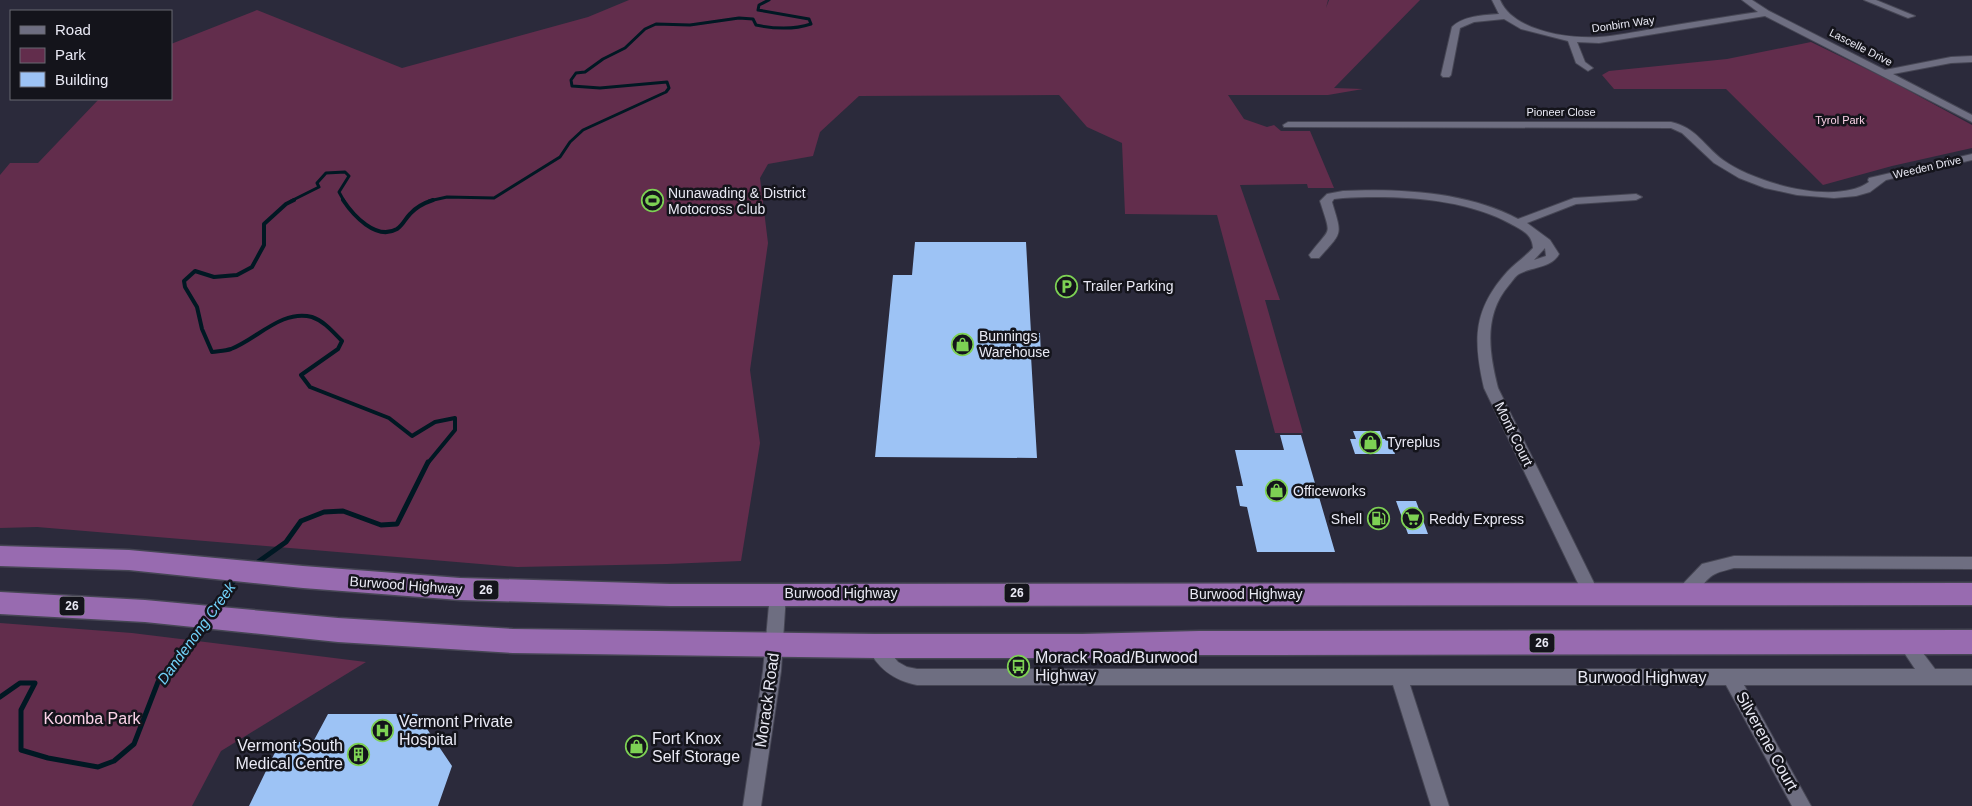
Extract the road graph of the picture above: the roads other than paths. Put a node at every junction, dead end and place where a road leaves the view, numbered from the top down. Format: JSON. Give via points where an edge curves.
{"nodes":[{"id":1,"x":1496,"y":0,"type":"edge"},
{"id":2,"x":1746,"y":0,"type":"edge"},
{"id":3,"x":1868,"y":0,"type":"edge"},
{"id":4,"x":1766,"y":13,"type":"junction"},
{"id":5,"x":1506,"y":16,"type":"junction"},
{"id":6,"x":1911,"y":16,"type":"dead end"},
{"id":7,"x":1572,"y":40,"type":"junction"},
{"id":8,"x":1972,"y":59,"type":"edge"},
{"id":9,"x":1588,"y":68,"type":"dead end"},
{"id":10,"x":1886,"y":73,"type":"junction"},
{"id":11,"x":1446,"y":75,"type":"dead end"},
{"id":12,"x":1970,"y":118,"type":"edge"},
{"id":13,"x":1286,"y":126,"type":"dead end"},
{"id":14,"x":1970,"y":158,"type":"edge"},
{"id":15,"x":1813,"y":194,"type":"joint"},
{"id":16,"x":1636,"y":197,"type":"dead end"},
{"id":17,"x":1517,"y":222,"type":"junction"},
{"id":18,"x":1310,"y":240,"type":"dead end"},
{"id":19,"x":0,"y":556,"type":"edge"},
{"id":20,"x":1972,"y":563,"type":"edge"},
{"id":21,"x":1591,"y":593,"type":"junction"},
{"id":22,"x":778,"y":594,"type":"junction"},
{"id":23,"x":1684,"y":594,"type":"junction"},
{"id":24,"x":1972,"y":594,"type":"edge"},
{"id":25,"x":0,"y":603,"type":"edge"},
{"id":26,"x":1905,"y":642,"type":"junction"},
{"id":27,"x":1972,"y":642,"type":"edge"},
{"id":28,"x":774,"y":646,"type":"junction"},
{"id":29,"x":875,"y":646,"type":"junction"},
{"id":30,"x":1731,"y":676,"type":"junction"},
{"id":31,"x":1399,"y":677,"type":"junction"},
{"id":32,"x":1931,"y":677,"type":"junction"},
{"id":33,"x":1972,"y":677,"type":"edge"},
{"id":34,"x":752,"y":806,"type":"edge"},
{"id":35,"x":1440,"y":806,"type":"edge"},
{"id":36,"x":1802,"y":806,"type":"edge"}],
"edges":[{"from":1,"to":5,"type":"street","via":[[1498,8]]},
{"from":2,"to":4,"type":"street","name":"Lascelle Drive"},
{"from":3,"to":6,"type":"street"},
{"from":4,"to":7,"type":"street","name":"Donbirn Way","via":[[1600,40]]},
{"from":4,"to":10,"type":"street","name":"Lascelle Drive"},
{"from":5,"to":7,"type":"street","name":"Donbirn Way","via":[[1526,27]]},
{"from":5,"to":11,"type":"street","via":[[1473,19],[1456,27]]},
{"from":7,"to":9,"type":"street","via":[[1581,63]]},
{"from":8,"to":10,"type":"street"},
{"from":10,"to":12,"type":"street","name":"Lascelle Drive"},
{"from":13,"to":15,"type":"street","name":"Pioneer Close","via":[[1671,125],[1692,134],[1716,160],[1736,173],[1770,187]]},
{"from":14,"to":15,"type":"street","name":"Weeden Drive","via":[[1882,178],[1854,194]]},
{"from":16,"to":17,"type":"street","via":[[1574,202]]},
{"from":17,"to":18,"type":"street","name":"Mont Court","via":[[1477,205],[1446,198],[1339,194],[1326,201],[1334,229],[1329,241],[1318,250]]},
{"from":17,"to":21,"type":"street","name":"Mont Court","via":[[1546,242],[1553,254],[1551,258],[1513,273],[1491,298],[1485,316],[1483,343],[1486,369],[1491,388]]},
{"from":19,"to":22,"type":"highway","name":"Burwood Highway","number":"26","via":[[129,560],[303,577],[530,592]]},
{"from":20,"to":23,"type":"street","via":[[1734,562],[1708,569]]},
{"from":21,"to":22,"type":"highway","name":"Burwood Highway","number":"26"},
{"from":21,"to":23,"type":"highway","name":"Burwood Highway","number":"26"},
{"from":22,"to":28,"type":"street","name":"Morack Road"},
{"from":23,"to":24,"type":"highway","name":"Burwood Highway","number":"26"},
{"from":25,"to":28,"type":"highway","number":"26","via":[[144,611],[254,623],[513,641]]},
{"from":26,"to":27,"type":"highway","number":"26"},
{"from":26,"to":29,"type":"highway","number":"26"},
{"from":26,"to":32,"type":"street"},
{"from":28,"to":29,"type":"highway","number":"26"},
{"from":28,"to":34,"type":"street","name":"Morack Road"},
{"from":29,"to":31,"type":"street","name":"Burwood Highway","via":[[888,664],[903,675],[917,677]]},
{"from":30,"to":31,"type":"street","name":"Burwood Highway"},
{"from":30,"to":32,"type":"street","name":"Burwood Highway"},
{"from":30,"to":36,"type":"street","name":"Silverene Court"},
{"from":31,"to":35,"type":"street"},
{"from":32,"to":33,"type":"street","name":"Burwood Highway"}]}
